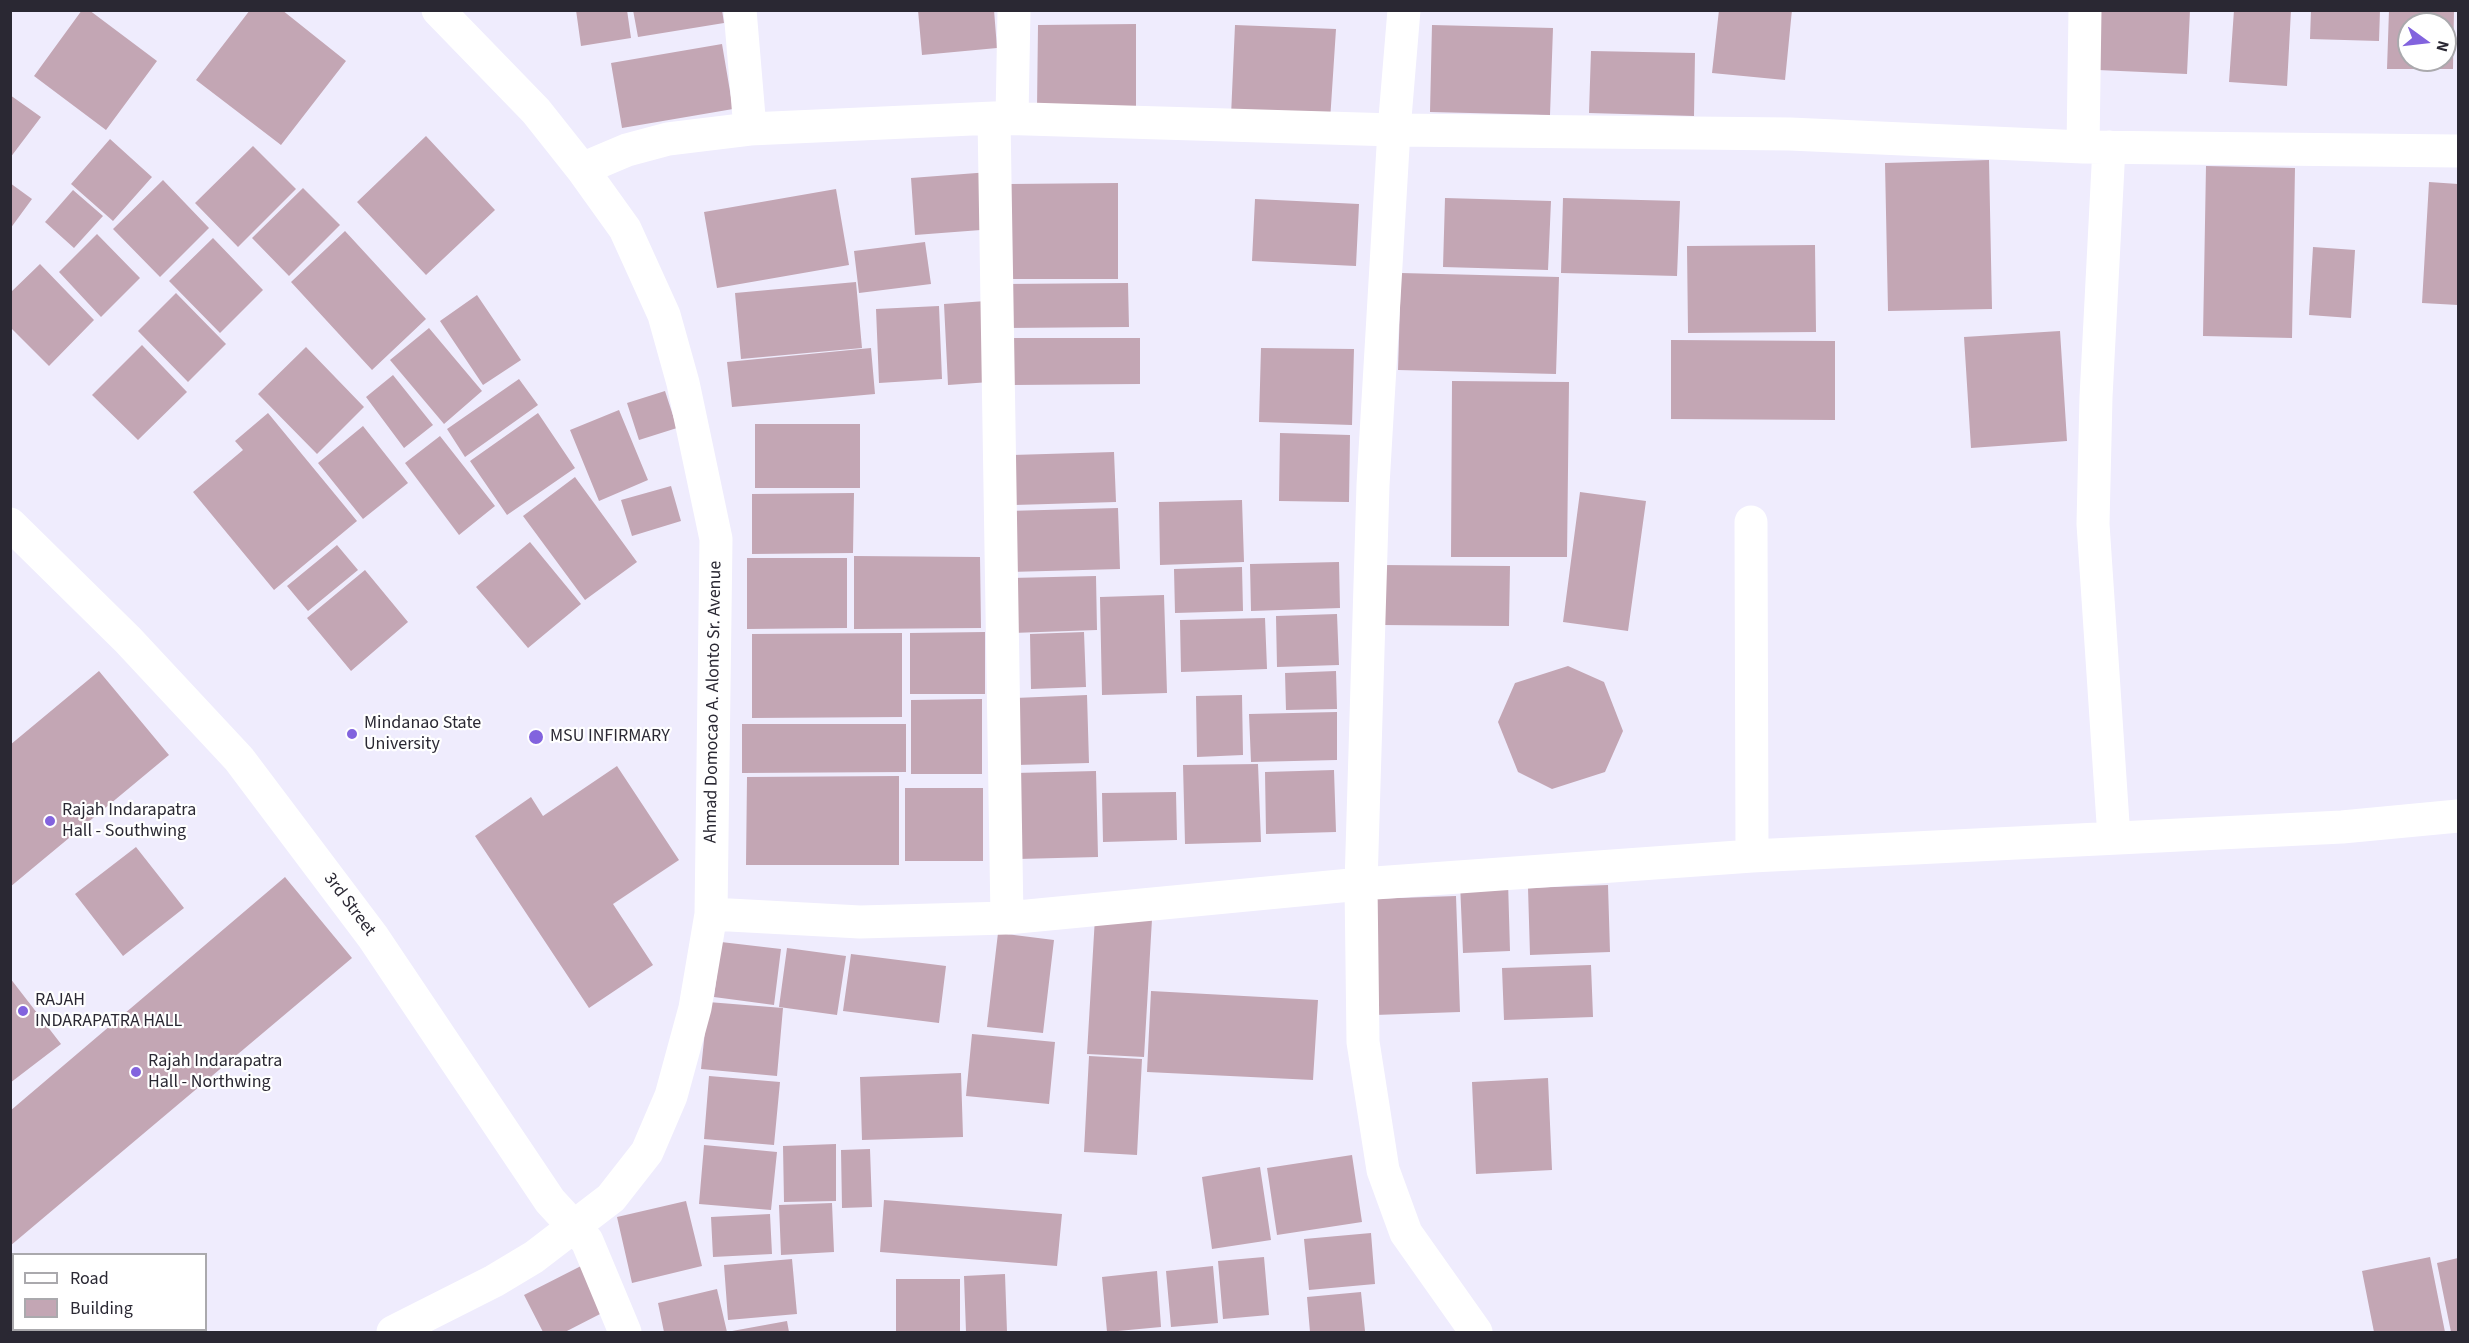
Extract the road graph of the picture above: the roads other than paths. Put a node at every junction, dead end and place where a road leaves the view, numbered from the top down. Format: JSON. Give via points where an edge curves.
{"nodes":[{"id":1,"x":438,"y":10,"type":"edge"},
{"id":2,"x":740,"y":10,"type":"edge"},
{"id":3,"x":1014,"y":10,"type":"edge"},
{"id":4,"x":1404,"y":10,"type":"edge"},
{"id":5,"x":2085,"y":10,"type":"edge"},
{"id":6,"x":1003,"y":118,"type":"junction"},
{"id":7,"x":750,"y":129,"type":"junction"},
{"id":8,"x":1394,"y":130,"type":"junction"},
{"id":9,"x":2096,"y":147,"type":"junction"},
{"id":10,"x":2458,"y":151,"type":"edge"},
{"id":11,"x":582,"y":169,"type":"junction"},
{"id":12,"x":1751,"y":522,"type":"dead end"},
{"id":13,"x":10,"y":524,"type":"edge"},
{"id":14,"x":2458,"y":816,"type":"edge"},
{"id":15,"x":2114,"y":838,"type":"junction"},
{"id":16,"x":1752,"y":856,"type":"junction"},
{"id":17,"x":1361,"y":884,"type":"junction"},
{"id":18,"x":711,"y":914,"type":"junction"},
{"id":19,"x":1007,"y":918,"type":"junction"},
{"id":20,"x":576,"y":1227,"type":"junction"},
{"id":21,"x":393,"y":1332,"type":"edge"},
{"id":22,"x":625,"y":1332,"type":"edge"},
{"id":23,"x":1476,"y":1332,"type":"edge"}],
"edges":[{"from":1,"to":11,"type":"street","name":"Ahmad Domocao A. Alonto Sr. Avenue","via":[[536,111]]},
{"from":2,"to":7,"type":"street"},
{"from":3,"to":6,"type":"street"},
{"from":4,"to":8,"type":"street"},
{"from":5,"to":9,"type":"street"},
{"from":6,"to":7,"type":"street"},
{"from":6,"to":8,"type":"street"},
{"from":6,"to":19,"type":"street"},
{"from":7,"to":11,"type":"street","via":[[668,139],[627,150]]},
{"from":8,"to":9,"type":"street","via":[[1790,134]]},
{"from":8,"to":17,"type":"street","via":[[1373,485]]},
{"from":9,"to":10,"type":"street"},
{"from":9,"to":15,"type":"street","via":[[2093,524]]},
{"from":11,"to":18,"type":"street","name":"Ahmad Domocao A. Alonto Sr. Avenue","via":[[625,229],[664,315],[717,539]]},
{"from":12,"to":16,"type":"street"},
{"from":13,"to":20,"type":"street","name":"3rd Street","via":[[128,640],[239,759],[373,937],[550,1201]]},
{"from":14,"to":15,"type":"street","via":[[2342,827]]},
{"from":15,"to":16,"type":"street"},
{"from":16,"to":17,"type":"street"},
{"from":17,"to":19,"type":"street"},
{"from":17,"to":23,"type":"street","via":[[1362,1042],[1383,1170],[1406,1233]]},
{"from":18,"to":19,"type":"street","via":[[860,922]]},
{"from":18,"to":20,"type":"street","name":"Ahmad Domocao A. Alonto Sr. Avenue","via":[[695,1008],[671,1096],[646,1152],[611,1198]]},
{"from":20,"to":21,"type":"street","name":"Ahmad Domocao A. Alonto Sr. Avenue","via":[[494,1281]]},
{"from":20,"to":22,"type":"street","name":"3rd Street","via":[[586,1241]]}]}
